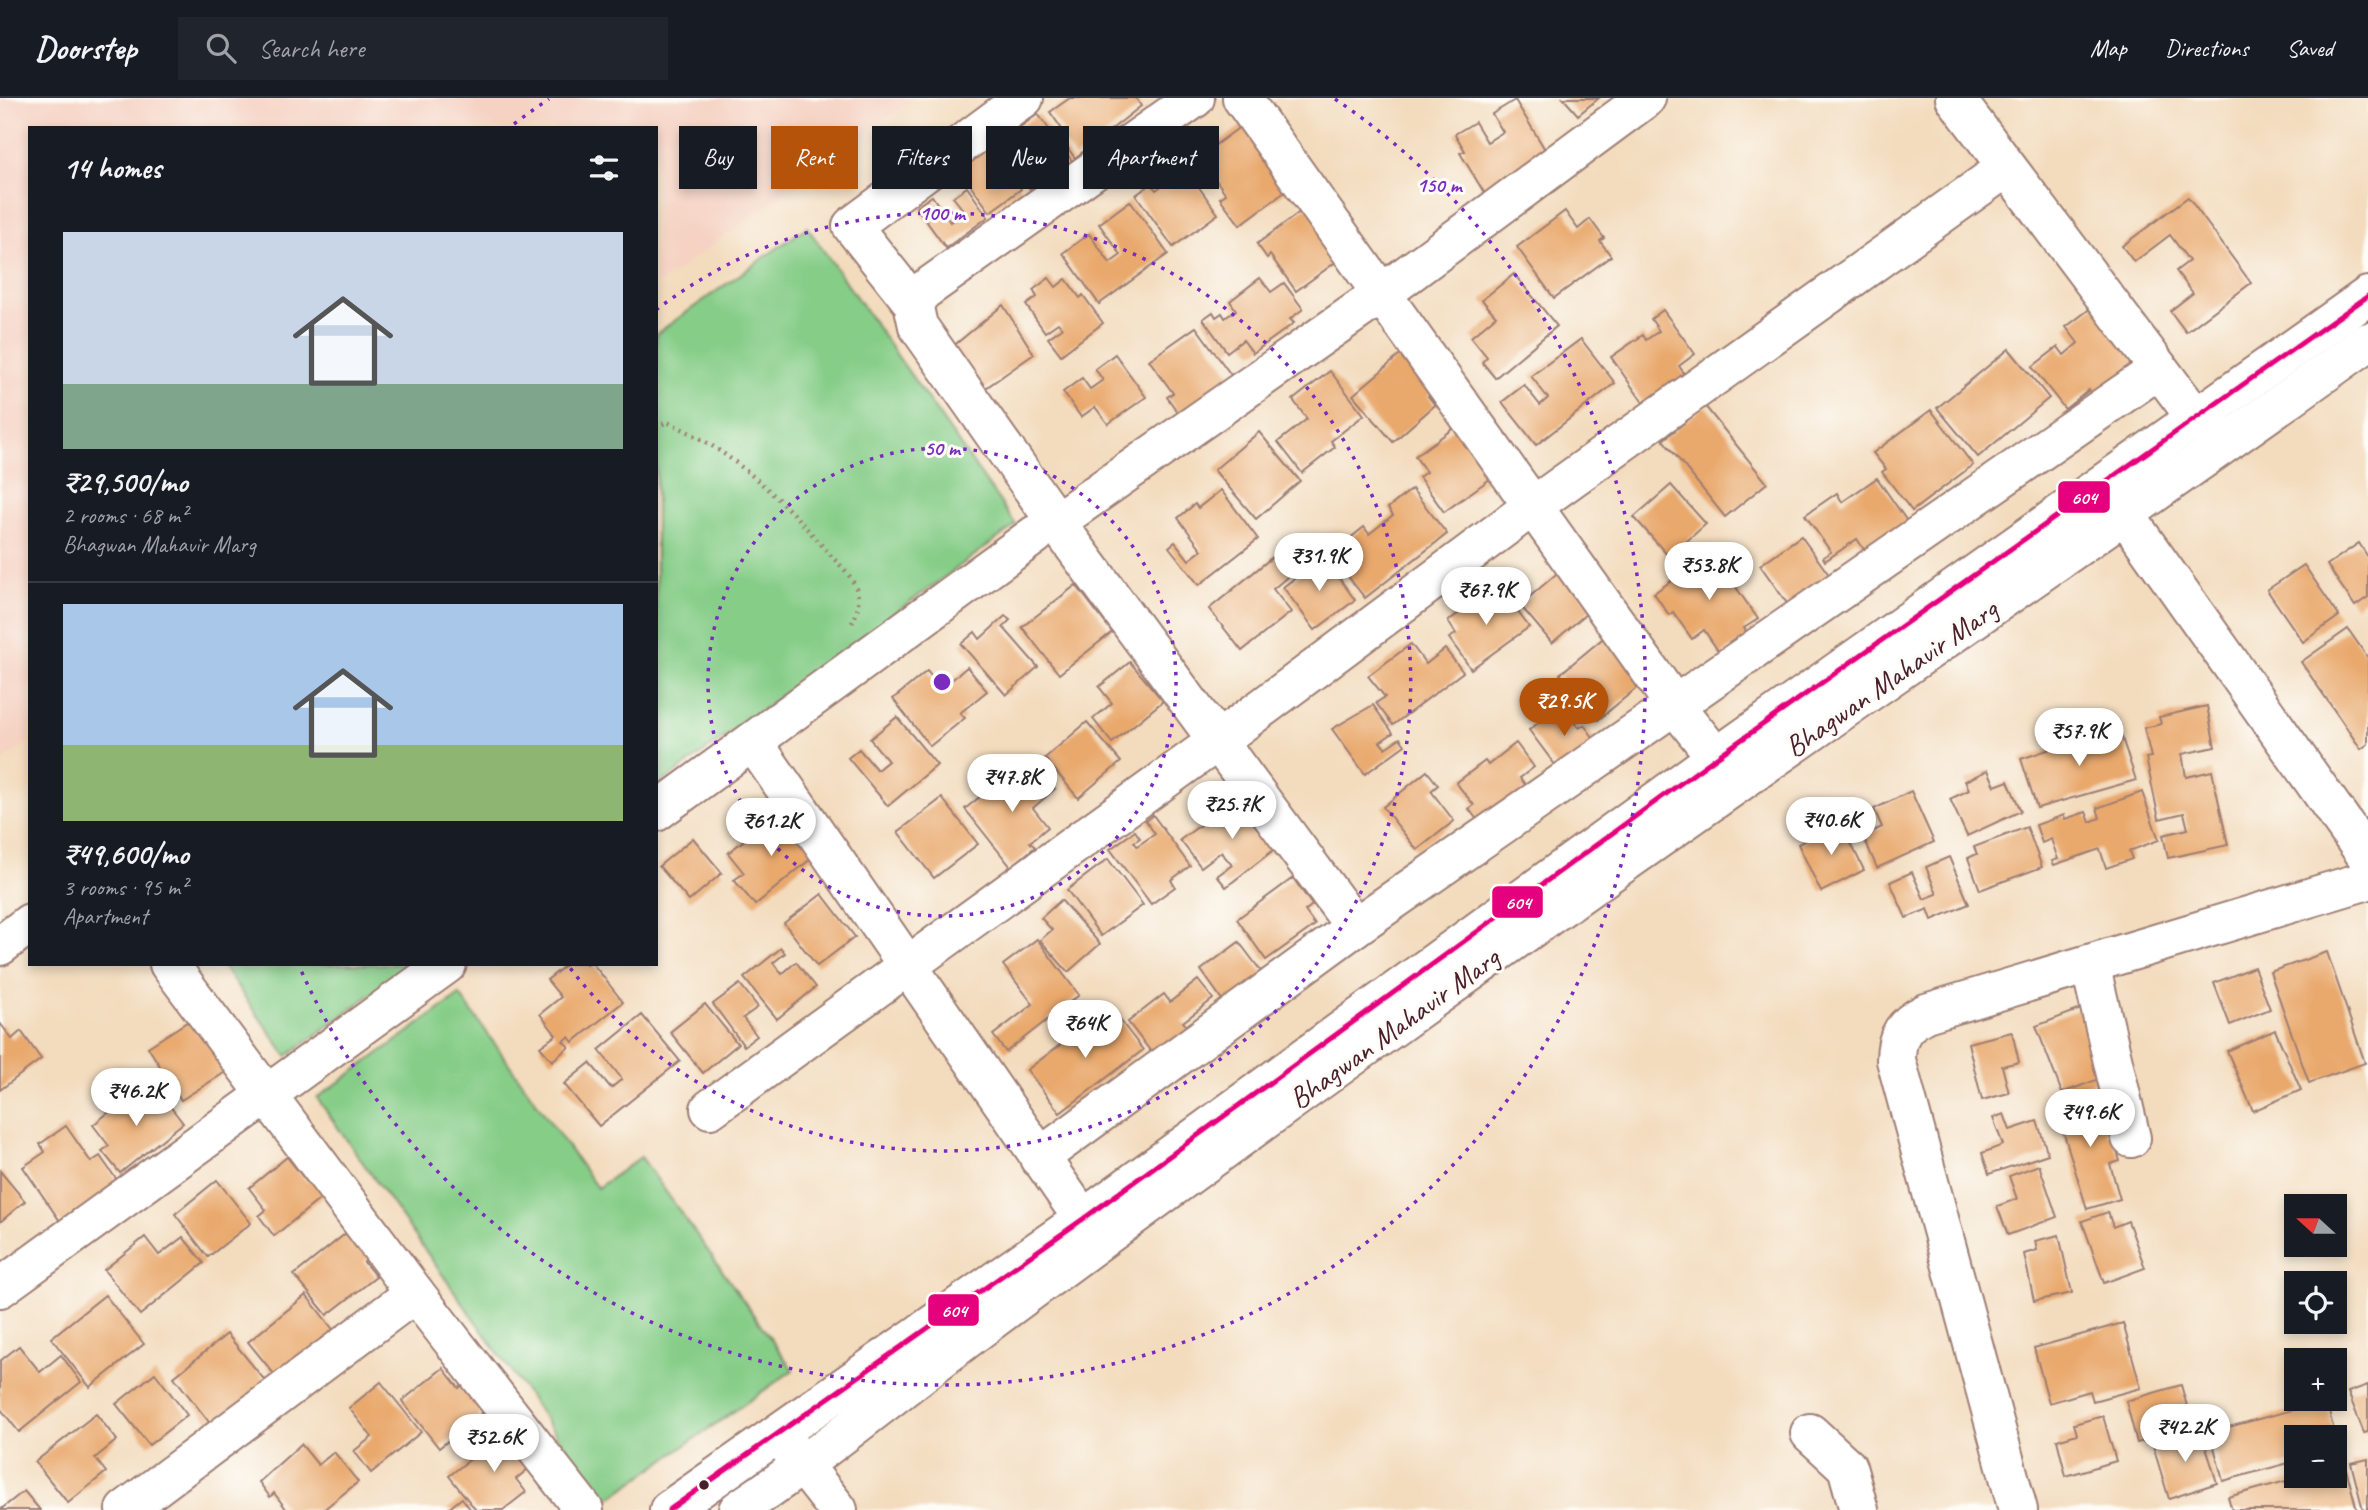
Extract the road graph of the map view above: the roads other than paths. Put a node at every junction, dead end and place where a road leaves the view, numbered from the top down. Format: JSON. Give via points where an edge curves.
{"nodes":[{"id":1,"x":1024,"y":98,"type":"edge"},
{"id":2,"x":1195,"y":98,"type":"edge"},
{"id":3,"x":1242,"y":98,"type":"edge"},
{"id":4,"x":1646,"y":98,"type":"edge"},
{"id":5,"x":1955,"y":98,"type":"edge"},
{"id":6,"x":2006,"y":168,"type":"junction"},
{"id":7,"x":1380,"y":295,"type":"junction"},
{"id":8,"x":2368,"y":296,"type":"edge"},
{"id":9,"x":913,"y":303,"type":"junction"},
{"id":10,"x":2368,"y":342,"type":"edge"},
{"id":11,"x":2159,"y":369,"type":"junction"},
{"id":12,"x":2196,"y":418,"type":"junction"},
{"id":13,"x":2225,"y":444,"type":"junction"},
{"id":14,"x":2100,"y":488,"type":"junction"},
{"id":15,"x":1533,"y":506,"type":"junction"},
{"id":16,"x":2126,"y":516,"type":"junction"},
{"id":17,"x":1046,"y":529,"type":"junction"},
{"id":18,"x":1675,"y":707,"type":"junction"},
{"id":19,"x":1219,"y":740,"type":"junction"},
{"id":20,"x":752,"y":743,"type":"junction"},
{"id":21,"x":1726,"y":771,"type":"junction"},
{"id":22,"x":658,"y":811,"type":"edge"},
{"id":23,"x":2368,"y":858,"type":"edge"},
{"id":24,"x":2368,"y":880,"type":"edge"},
{"id":25,"x":28,"y":925,"type":"edge"},
{"id":26,"x":1355,"y":927,"type":"junction"},
{"id":27,"x":0,"y":946,"type":"edge"},
{"id":28,"x":2090,"y":964,"type":"junction"},
{"id":29,"x":171,"y":966,"type":"edge"},
{"id":30,"x":444,"y":966,"type":"edge"},
{"id":31,"x":908,"y":967,"type":"junction"},
{"id":32,"x":268,"y":1094,"type":"junction"},
{"id":33,"x":710,"y":1109,"type":"dead end"},
{"id":34,"x":2131,"y":1138,"type":"dead end"},
{"id":35,"x":1039,"y":1158,"type":"junction"},
{"id":36,"x":1083,"y":1219,"type":"junction"},
{"id":37,"x":0,"y":1288,"type":"edge"},
{"id":38,"x":415,"y":1293,"type":"junction"},
{"id":39,"x":778,"y":1433,"type":"junction"},
{"id":40,"x":1810,"y":1433,"type":"dead end"},
{"id":41,"x":805,"y":1465,"type":"junction"},
{"id":42,"x":573,"y":1506,"type":"edge"},
{"id":43,"x":125,"y":1510,"type":"edge"},
{"id":44,"x":669,"y":1510,"type":"edge"},
{"id":45,"x":738,"y":1510,"type":"edge"},
{"id":46,"x":838,"y":1510,"type":"edge"},
{"id":47,"x":1859,"y":1510,"type":"edge"},
{"id":48,"x":2018,"y":1510,"type":"edge"}],
"edges":[{"from":1,"to":9,"type":"street","via":[[852,226]]},
{"from":2,"to":9,"type":"street","via":[[923,291]]},
{"from":3,"to":7,"type":"street"},
{"from":4,"to":7,"type":"street"},
{"from":5,"to":6,"type":"street"},
{"from":6,"to":11,"type":"street"},
{"from":6,"to":15,"type":"street"},
{"from":7,"to":15,"type":"street"},
{"from":7,"to":17,"type":"street"},
{"from":8,"to":12,"type":"street","name":"Bhagwan Mahavir Marg"},
{"from":9,"to":17,"type":"street","via":[[918,326]]},
{"from":10,"to":13,"type":"street","name":"Bhagwan Mahavir Marg"},
{"from":11,"to":12,"type":"street"},
{"from":11,"to":18,"type":"street"},
{"from":12,"to":13,"type":"street"},
{"from":12,"to":14,"type":"street","name":"Bhagwan Mahavir Marg"},
{"from":13,"to":16,"type":"street","name":"Bhagwan Mahavir Marg"},
{"from":14,"to":16,"type":"street"},
{"from":14,"to":21,"type":"street","name":"Bhagwan Mahavir Marg"},
{"from":15,"to":18,"type":"street"},
{"from":15,"to":19,"type":"street"},
{"from":16,"to":21,"type":"street","name":"Bhagwan Mahavir Marg"},
{"from":16,"to":23,"type":"street"},
{"from":17,"to":19,"type":"street"},
{"from":17,"to":20,"type":"street"},
{"from":18,"to":21,"type":"street"},
{"from":18,"to":26,"type":"street"},
{"from":19,"to":26,"type":"street"},
{"from":19,"to":31,"type":"street"},
{"from":20,"to":22,"type":"street"},
{"from":20,"to":31,"type":"street"},
{"from":21,"to":36,"type":"street","name":"Bhagwan Mahavir Marg"},
{"from":21,"to":41,"type":"street","name":"Bhagwan Mahavir Marg"},
{"from":24,"to":28,"type":"street"},
{"from":25,"to":27,"type":"street"},
{"from":26,"to":35,"type":"street"},
{"from":28,"to":34,"type":"street"},
{"from":28,"to":48,"type":"street","via":[[1926,1013],[1900,1031],[1896,1046],[1899,1074]]},
{"from":29,"to":32,"type":"street"},
{"from":30,"to":32,"type":"street"},
{"from":31,"to":33,"type":"street"},
{"from":31,"to":35,"type":"street"},
{"from":32,"to":37,"type":"street"},
{"from":32,"to":38,"type":"street"},
{"from":35,"to":36,"type":"street"},
{"from":36,"to":39,"type":"street","name":"Bhagwan Mahavir Marg"},
{"from":38,"to":42,"type":"street"},
{"from":38,"to":43,"type":"street"},
{"from":39,"to":41,"type":"street"},
{"from":39,"to":44,"type":"street","name":"Bhagwan Mahavir Marg"},
{"from":40,"to":47,"type":"street","via":[[1847,1467]]},
{"from":41,"to":45,"type":"street","name":"Bhagwan Mahavir Marg"},
{"from":41,"to":46,"type":"street"}]}
